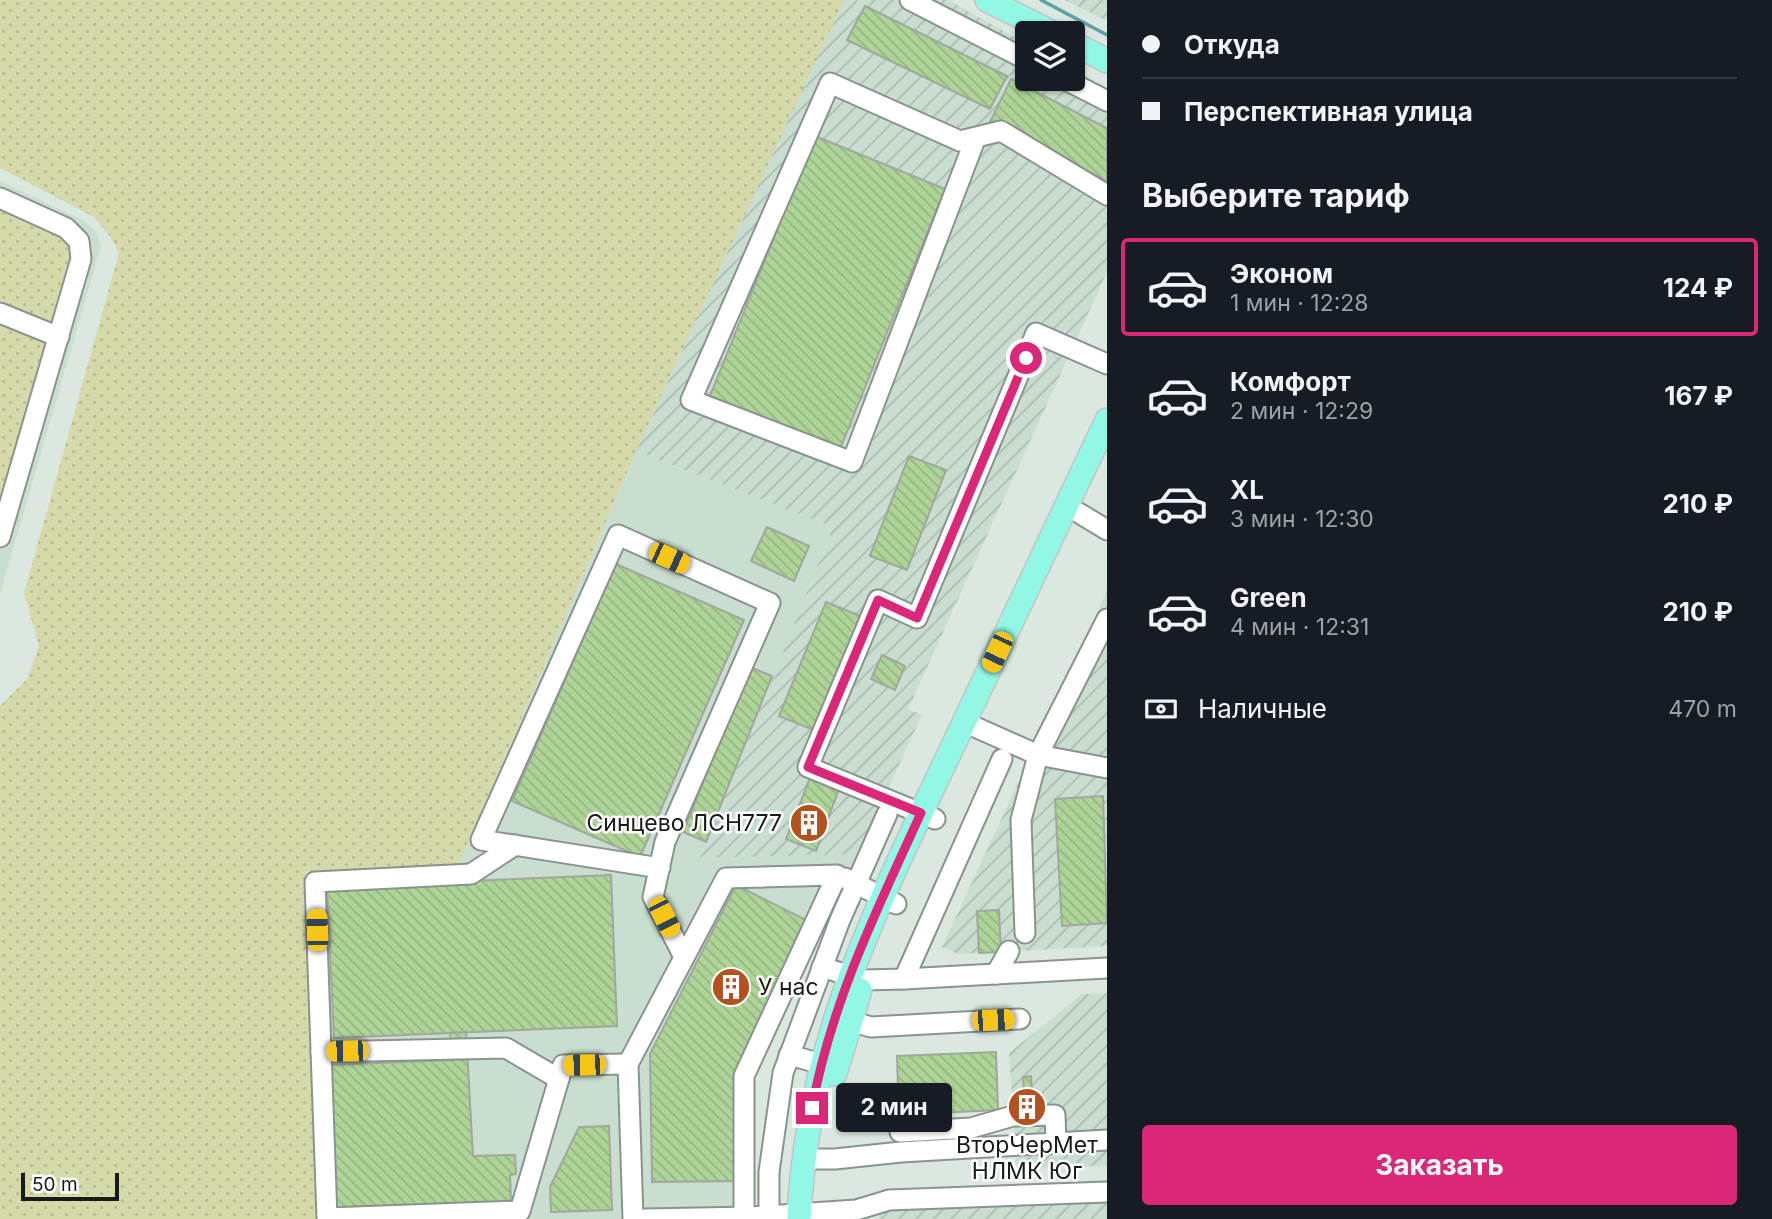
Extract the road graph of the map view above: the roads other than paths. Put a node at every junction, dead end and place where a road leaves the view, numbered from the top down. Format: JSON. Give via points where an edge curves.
{"nodes":[{"id":1,"x":910,"y":0,"type":"edge"},
{"id":2,"x":987,"y":0,"type":"edge"},
{"id":3,"x":1015,"y":25,"type":"edge"},
{"id":4,"x":1015,"y":35,"type":"edge"},
{"id":5,"x":1085,"y":49,"type":"edge"},
{"id":6,"x":1107,"y":61,"type":"edge"},
{"id":7,"x":1085,"y":90,"type":"edge"},
{"id":8,"x":1107,"y":101,"type":"edge"},
{"id":9,"x":976,"y":137,"type":"junction"},
{"id":10,"x":1107,"y":195,"type":"edge"},
{"id":11,"x":0,"y":198,"type":"edge"},
{"id":12,"x":0,"y":313,"type":"edge"},
{"id":13,"x":59,"y":337,"type":"junction"},
{"id":14,"x":1107,"y":364,"type":"edge"},
{"id":15,"x":1107,"y":420,"type":"edge"},
{"id":16,"x":1107,"y":452,"type":"edge"},
{"id":17,"x":1079,"y":513,"type":"junction"},
{"id":18,"x":1107,"y":530,"type":"edge"},
{"id":19,"x":0,"y":537,"type":"edge"},
{"id":20,"x":1107,"y":619,"type":"edge"},
{"id":21,"x":971,"y":725,"type":"junction"},
{"id":22,"x":1038,"y":755,"type":"junction"},
{"id":23,"x":1002,"y":760,"type":"dead end"},
{"id":24,"x":1107,"y":768,"type":"edge"},
{"id":25,"x":887,"y":814,"type":"dead end"},
{"id":26,"x":928,"y":816,"type":"junction"},
{"id":27,"x":515,"y":845,"type":"junction"},
{"id":28,"x":660,"y":868,"type":"junction"},
{"id":29,"x":838,"y":874,"type":"junction"},
{"id":30,"x":855,"y":884,"type":"junction"},
{"id":31,"x":889,"y":901,"type":"junction"},
{"id":32,"x":1025,"y":933,"type":"dead end"},
{"id":33,"x":1009,"y":951,"type":"dead end"},
{"id":34,"x":684,"y":957,"type":"junction"},
{"id":35,"x":822,"y":967,"type":"junction"},
{"id":36,"x":1107,"y":968,"type":"edge"},
{"id":37,"x":996,"y":974,"type":"junction"},
{"id":38,"x":856,"y":977,"type":"junction"},
{"id":39,"x":904,"y":979,"type":"junction"},
{"id":40,"x":842,"y":1019,"type":"junction"},
{"id":41,"x":1020,"y":1019,"type":"dead end"},
{"id":42,"x":321,"y":1052,"type":"junction"},
{"id":43,"x":789,"y":1055,"type":"junction"},
{"id":44,"x":628,"y":1064,"type":"junction"},
{"id":45,"x":822,"y":1064,"type":"junction"},
{"id":46,"x":559,"y":1079,"type":"junction"},
{"id":47,"x":900,"y":1132,"type":"dead end"},
{"id":48,"x":1107,"y":1140,"type":"edge"},
{"id":49,"x":1056,"y":1142,"type":"junction"},
{"id":50,"x":811,"y":1159,"type":"junction"},
{"id":51,"x":1107,"y":1192,"type":"edge"},
{"id":52,"x":769,"y":1216,"type":"junction"},
{"id":53,"x":807,"y":1216,"type":"edge"},
{"id":54,"x":744,"y":1217,"type":"junction"},
{"id":55,"x":634,"y":1219,"type":"edge"},
{"id":56,"x":644,"y":1219,"type":"edge"}],
"edges":[{"from":1,"to":4,"type":"lane"},
{"from":2,"to":3,"type":"main road"},
{"from":5,"to":6,"type":"main road"},
{"from":7,"to":8,"type":"lane"},
{"from":9,"to":9,"type":"lane","via":[[960,141],[830,83],[691,400],[852,462]]},
{"from":9,"to":10,"type":"lane","via":[[1001,131]]},
{"from":11,"to":13,"type":"lane","via":[[66,228],[79,241],[80,269]]},
{"from":12,"to":13,"type":"lane"},
{"from":13,"to":19,"type":"lane"},
{"from":14,"to":26,"type":"lane","via":[[1036,333],[917,618],[878,600],[808,767]]},
{"from":15,"to":21,"type":"main road"},
{"from":16,"to":17,"type":"main road"},
{"from":17,"to":18,"type":"lane"},
{"from":17,"to":21,"type":"main road"},
{"from":20,"to":22,"type":"lane"},
{"from":21,"to":22,"type":"lane"},
{"from":21,"to":26,"type":"main road"},
{"from":22,"to":24,"type":"lane"},
{"from":22,"to":32,"type":"lane","via":[[1021,821]]},
{"from":23,"to":39,"type":"lane"},
{"from":25,"to":30,"type":"lane"},
{"from":26,"to":31,"type":"main road"},
{"from":27,"to":28,"type":"lane"},
{"from":27,"to":28,"type":"lane","via":[[481,840],[618,535],[770,603],[665,842]]},
{"from":27,"to":42,"type":"lane","via":[[471,874],[315,882]]},
{"from":28,"to":34,"type":"lane","via":[[653,897]]},
{"from":29,"to":30,"type":"lane"},
{"from":29,"to":34,"type":"lane","via":[[726,878]]},
{"from":29,"to":54,"type":"lane","via":[[744,1076]]},
{"from":30,"to":31,"type":"lane"},
{"from":30,"to":35,"type":"lane"},
{"from":31,"to":38,"type":"main road"},
{"from":33,"to":37,"type":"lane"},
{"from":34,"to":44,"type":"lane"},
{"from":35,"to":38,"type":"lane"},
{"from":35,"to":43,"type":"lane"},
{"from":36,"to":37,"type":"lane"},
{"from":37,"to":39,"type":"lane"},
{"from":38,"to":39,"type":"lane"},
{"from":38,"to":40,"type":"main road"},
{"from":40,"to":41,"type":"lane","via":[[871,1027]]},
{"from":40,"to":45,"type":"main road"},
{"from":40,"to":50,"type":"main road","via":[[830,1095]]},
{"from":42,"to":46,"type":"lane","via":[[506,1048]]},
{"from":42,"to":46,"type":"lane","via":[[327,1218],[520,1211]]},
{"from":43,"to":45,"type":"lane"},
{"from":43,"to":52,"type":"lane","via":[[771,1159]]},
{"from":44,"to":46,"type":"lane","via":[[563,1065]]},
{"from":44,"to":55,"type":"lane"},
{"from":45,"to":50,"type":"main road"},
{"from":47,"to":49,"type":"lane","via":[[971,1128],[1013,1116],[1055,1115]]},
{"from":48,"to":49,"type":"lane"},
{"from":49,"to":50,"type":"lane"},
{"from":50,"to":53,"type":"main road"},
{"from":51,"to":53,"type":"lane","via":[[889,1200]]},
{"from":52,"to":53,"type":"lane"},
{"from":52,"to":54,"type":"lane"},
{"from":54,"to":56,"type":"lane"}]}
